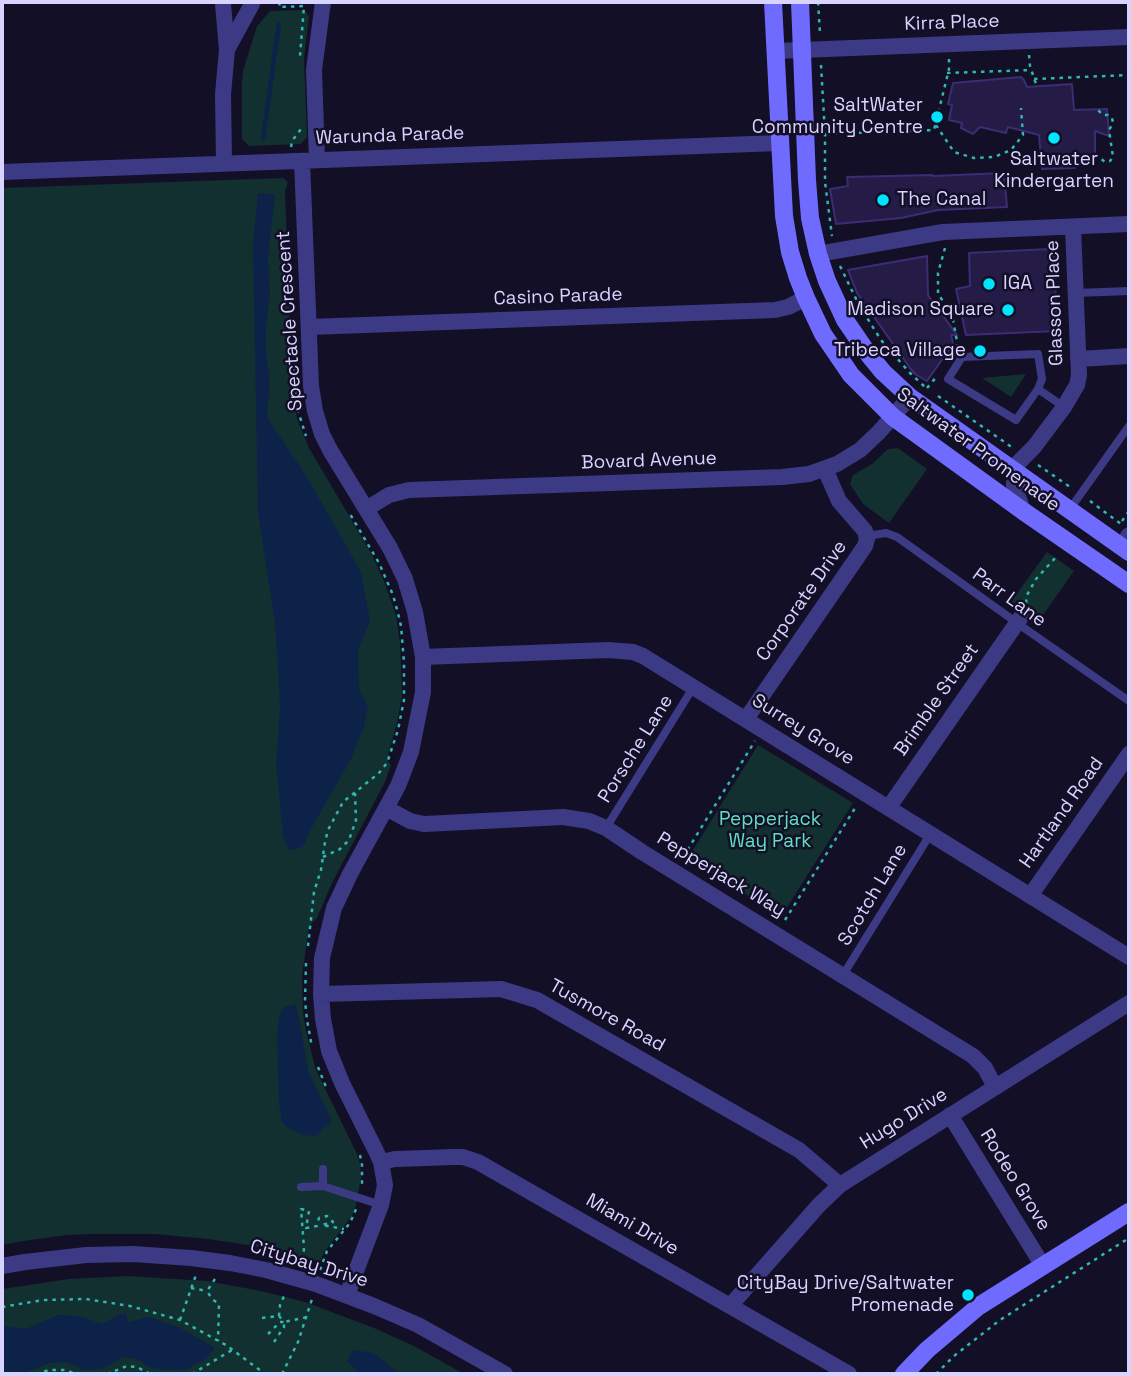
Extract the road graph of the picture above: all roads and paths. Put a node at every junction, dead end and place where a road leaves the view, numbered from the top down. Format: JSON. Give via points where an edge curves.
{"nodes":[{"id":1,"x":253,"y":2,"type":"edge"},
{"id":2,"x":280,"y":2,"type":"edge"},
{"id":3,"x":323,"y":2,"type":"edge"},
{"id":4,"x":774,"y":2,"type":"edge"},
{"id":5,"x":800,"y":2,"type":"edge"},
{"id":6,"x":818,"y":2,"type":"edge"},
{"id":7,"x":222,"y":3,"type":"edge"},
{"id":8,"x":1129,"y":37,"type":"edge"},
{"id":9,"x":227,"y":50,"type":"junction"},
{"id":10,"x":811,"y":50,"type":"junction"},
{"id":11,"x":775,"y":51,"type":"junction"},
{"id":12,"x":1029,"y":55,"type":"dead end"},
{"id":13,"x":300,"y":58,"type":"dead end"},
{"id":14,"x":949,"y":59,"type":"dead end"},
{"id":15,"x":1031,"y":70,"type":"junction"},
{"id":16,"x":947,"y":73,"type":"junction"},
{"id":17,"x":1129,"y":75,"type":"edge"},
{"id":18,"x":1034,"y":79,"type":"junction"},
{"id":19,"x":1037,"y":87,"type":"dead end"},
{"id":20,"x":1021,"y":108,"type":"dead end"},
{"id":21,"x":1097,"y":108,"type":"dead end"},
{"id":22,"x":300,"y":118,"type":"dead end"},
{"id":23,"x":936,"y":125,"type":"junction"},
{"id":24,"x":825,"y":134,"type":"junction"},
{"id":25,"x":779,"y":143,"type":"junction"},
{"id":26,"x":1095,"y":154,"type":"dead end"},
{"id":27,"x":304,"y":160,"type":"junction"},
{"id":28,"x":224,"y":163,"type":"junction"},
{"id":29,"x":2,"y":172,"type":"edge"},
{"id":30,"x":1129,"y":224,"type":"edge"},
{"id":31,"x":1073,"y":227,"type":"junction"},
{"id":32,"x":945,"y":248,"type":"dead end"},
{"id":33,"x":827,"y":252,"type":"junction"},
{"id":34,"x":1129,"y":291,"type":"edge"},
{"id":35,"x":1076,"y":293,"type":"junction"},
{"id":36,"x":806,"y":298,"type":"junction"},
{"id":37,"x":309,"y":327,"type":"junction"},
{"id":38,"x":956,"y":352,"type":"dead end"},
{"id":39,"x":1129,"y":356,"type":"edge"},
{"id":40,"x":294,"y":359,"type":"dead end"},
{"id":41,"x":1078,"y":359,"type":"junction"},
{"id":42,"x":941,"y":370,"type":"dead end"},
{"id":43,"x":1038,"y":389,"type":"junction"},
{"id":44,"x":937,"y":395,"type":"dead end"},
{"id":45,"x":910,"y":397,"type":"junction"},
{"id":46,"x":1064,"y":407,"type":"junction"},
{"id":47,"x":893,"y":417,"type":"junction"},
{"id":48,"x":1129,"y":426,"type":"edge"},
{"id":49,"x":307,"y":439,"type":"dead end"},
{"id":50,"x":1029,"y":454,"type":"junction"},
{"id":51,"x":825,"y":469,"type":"junction"},
{"id":52,"x":1020,"y":475,"type":"junction"},
{"id":53,"x":1081,"y":494,"type":"junction"},
{"id":54,"x":366,"y":509,"type":"junction"},
{"id":55,"x":348,"y":510,"type":"dead end"},
{"id":56,"x":1070,"y":510,"type":"junction"},
{"id":57,"x":1023,"y":511,"type":"junction"},
{"id":58,"x":1129,"y":511,"type":"edge"},
{"id":59,"x":866,"y":536,"type":"junction"},
{"id":60,"x":1126,"y":538,"type":"edge"},
{"id":61,"x":1056,"y":557,"type":"dead end"},
{"id":62,"x":1129,"y":584,"type":"edge"},
{"id":63,"x":1021,"y":615,"type":"junction"},
{"id":64,"x":423,"y":657,"type":"junction"},
{"id":65,"x":694,"y":686,"type":"junction"},
{"id":66,"x":1129,"y":701,"type":"edge"},
{"id":67,"x":746,"y":719,"type":"junction"},
{"id":68,"x":755,"y":741,"type":"dead end"},
{"id":69,"x":1129,"y":754,"type":"edge"},
{"id":70,"x":355,"y":792,"type":"junction"},
{"id":71,"x":857,"y":805,"type":"dead end"},
{"id":72,"x":889,"y":807,"type":"junction"},
{"id":73,"x":386,"y":808,"type":"junction"},
{"id":74,"x":606,"y":828,"type":"junction"},
{"id":75,"x":930,"y":833,"type":"junction"},
{"id":76,"x":323,"y":857,"type":"junction"},
{"id":77,"x":683,"y":857,"type":"dead end"},
{"id":78,"x":1030,"y":896,"type":"junction"},
{"id":79,"x":785,"y":920,"type":"dead end"},
{"id":80,"x":1129,"y":957,"type":"edge"},
{"id":81,"x":843,"y":975,"type":"junction"},
{"id":82,"x":321,"y":994,"type":"junction"},
{"id":83,"x":305,"y":1001,"type":"dead end"},
{"id":84,"x":1129,"y":1003,"type":"edge"},
{"id":85,"x":995,"y":1087,"type":"junction"},
{"id":86,"x":950,"y":1115,"type":"junction"},
{"id":87,"x":360,"y":1154,"type":"dead end"},
{"id":88,"x":381,"y":1162,"type":"junction"},
{"id":89,"x":323,"y":1169,"type":"dead end"},
{"id":90,"x":840,"y":1185,"type":"junction"},
{"id":91,"x":323,"y":1186,"type":"junction"},
{"id":92,"x":301,"y":1187,"type":"dead end"},
{"id":93,"x":360,"y":1197,"type":"junction"},
{"id":94,"x":381,"y":1205,"type":"junction"},
{"id":95,"x":1129,"y":1212,"type":"edge"},
{"id":96,"x":345,"y":1229,"type":"junction"},
{"id":97,"x":1129,"y":1238,"type":"edge"},
{"id":98,"x":303,"y":1260,"type":"dead end"},
{"id":99,"x":2,"y":1266,"type":"edge"},
{"id":100,"x":1043,"y":1266,"type":"junction"},
{"id":101,"x":196,"y":1275,"type":"dead end"},
{"id":102,"x":215,"y":1279,"type":"dead end"},
{"id":103,"x":316,"y":1284,"type":"junction"},
{"id":104,"x":191,"y":1288,"type":"junction"},
{"id":105,"x":207,"y":1291,"type":"junction"},
{"id":106,"x":347,"y":1295,"type":"junction"},
{"id":107,"x":284,"y":1296,"type":"dead end"},
{"id":108,"x":730,"y":1306,"type":"junction"},
{"id":109,"x":2,"y":1307,"type":"edge"},
{"id":110,"x":279,"y":1316,"type":"junction"},
{"id":111,"x":307,"y":1317,"type":"junction"},
{"id":112,"x":262,"y":1318,"type":"dead end"},
{"id":113,"x":180,"y":1320,"type":"junction"},
{"id":114,"x":284,"y":1322,"type":"junction"},
{"id":115,"x":268,"y":1334,"type":"dead end"},
{"id":116,"x":218,"y":1341,"type":"junction"},
{"id":117,"x":274,"y":1342,"type":"dead end"},
{"id":118,"x":232,"y":1350,"type":"junction"},
{"id":119,"x":36,"y":1374,"type":"edge"},
{"id":120,"x":76,"y":1374,"type":"edge"},
{"id":121,"x":107,"y":1374,"type":"edge"},
{"id":122,"x":150,"y":1374,"type":"edge"},
{"id":123,"x":192,"y":1374,"type":"edge"},
{"id":124,"x":265,"y":1374,"type":"edge"},
{"id":125,"x":282,"y":1374,"type":"edge"},
{"id":126,"x":505,"y":1374,"type":"edge"},
{"id":127,"x":849,"y":1374,"type":"edge"},
{"id":128,"x":904,"y":1374,"type":"edge"},
{"id":129,"x":936,"y":1374,"type":"edge"}],
"edges":[{"from":1,"to":7,"type":"street","via":[[240,10]]},
{"from":1,"to":9,"type":"street"},
{"from":2,"to":13,"type":"path","via":[[279,7],[304,6]]},
{"from":3,"to":27,"type":"street","name":"Spectacle Crescent"},
{"from":4,"to":11,"type":"street","name":"Saltwater Promenade"},
{"from":5,"to":10,"type":"street","name":"Saltwater Promenade"},
{"from":6,"to":10,"type":"path"},
{"from":7,"to":9,"type":"street"},
{"from":8,"to":10,"type":"street","name":"Kirra Place"},
{"from":9,"to":28,"type":"street","via":[[222,102]]},
{"from":10,"to":11,"type":"street","name":"Kirra Place"},
{"from":10,"to":24,"type":"path"},
{"from":10,"to":33,"type":"street","name":"Saltwater Promenade","via":[[810,218]]},
{"from":11,"to":25,"type":"street","name":"Saltwater Promenade"},
{"from":12,"to":15,"type":"path"},
{"from":14,"to":16,"type":"path"},
{"from":15,"to":16,"type":"path"},
{"from":15,"to":18,"type":"path"},
{"from":16,"to":23,"type":"path"},
{"from":17,"to":18,"type":"path"},
{"from":18,"to":19,"type":"path"},
{"from":20,"to":23,"type":"path","via":[[1023,135],[1011,150],[994,157],[954,152]]},
{"from":21,"to":26,"type":"path","via":[[1112,118],[1113,157],[1105,162]]},
{"from":22,"to":27,"type":"path","via":[[301,130],[292,141]]},
{"from":23,"to":24,"type":"path","via":[[934,130]]},
{"from":24,"to":33,"type":"path"},
{"from":25,"to":27,"type":"street","name":"Warunda Parade"},
{"from":25,"to":36,"type":"street","name":"Saltwater Promenade","via":[[783,216]]},
{"from":27,"to":28,"type":"street","name":"Warunda Parade"},
{"from":27,"to":37,"type":"street","name":"Spectacle Crescent"},
{"from":28,"to":29,"type":"street","name":"Warunda Parade"},
{"from":30,"to":31,"type":"street"},
{"from":31,"to":33,"type":"street","via":[[943,232]]},
{"from":31,"to":35,"type":"street","name":"Glasson Place"},
{"from":32,"to":38,"type":"path","via":[[938,294],[952,314]]},
{"from":33,"to":42,"type":"path","via":[[869,323],[894,355],[927,388]]},
{"from":33,"to":45,"type":"street","name":"Saltwater Promenade","via":[[835,299],[883,372]]},
{"from":34,"to":35,"type":"lane"},
{"from":35,"to":41,"type":"street","name":"Glasson Place"},
{"from":36,"to":37,"type":"street","name":"Casino Parade","via":[[775,310]]},
{"from":36,"to":47,"type":"street","name":"Saltwater Promenade","via":[[836,354]]},
{"from":37,"to":54,"type":"street","name":"Spectacle Crescent","via":[[311,386],[318,423]]},
{"from":39,"to":41,"type":"street"},
{"from":40,"to":49,"type":"path","via":[[298,411]]},
{"from":41,"to":46,"type":"street","name":"Glasson Place","via":[[1077,385]]},
{"from":43,"to":43,"type":"lane","via":[[1016,420],[948,379],[962,357],[1038,354],[1042,379]]},
{"from":43,"to":46,"type":"lane"},
{"from":44,"to":50,"type":"path"},
{"from":45,"to":47,"type":"street","name":"Bovard Avenue"},
{"from":45,"to":52,"type":"street","name":"Saltwater Promenade"},
{"from":46,"to":50,"type":"street","name":"Glasson Place"},
{"from":47,"to":51,"type":"street","name":"Bovard Avenue","via":[[860,450]]},
{"from":47,"to":57,"type":"street","name":"Saltwater Promenade"},
{"from":48,"to":53,"type":"lane"},
{"from":50,"to":52,"type":"street","name":"Glasson Place","via":[[1019,462]]},
{"from":50,"to":53,"type":"path"},
{"from":51,"to":54,"type":"street","name":"Bovard Avenue","via":[[782,477],[409,490],[389,495]]},
{"from":51,"to":59,"type":"street","name":"Corporate Drive","via":[[839,501]]},
{"from":52,"to":56,"type":"street","name":"Saltwater Promenade"},
{"from":52,"to":57,"type":"street","via":[[1015,491]]},
{"from":53,"to":56,"type":"lane"},
{"from":53,"to":60,"type":"path"},
{"from":54,"to":64,"type":"street","name":"Spectacle Crescent","via":[[405,579]]},
{"from":55,"to":70,"type":"path","via":[[393,595],[401,625],[405,683],[387,763]]},
{"from":56,"to":60,"type":"street","name":"Saltwater Promenade"},
{"from":57,"to":62,"type":"street","name":"Saltwater Promenade"},
{"from":58,"to":60,"type":"path"},
{"from":59,"to":63,"type":"lane","name":"Parr Lane","via":[[886,533],[897,537]]},
{"from":59,"to":67,"type":"street","name":"Corporate Drive","via":[[859,556]]},
{"from":61,"to":63,"type":"path","via":[[1036,579]]},
{"from":63,"to":66,"type":"lane","name":"Parr Lane"},
{"from":63,"to":72,"type":"street","name":"Brimble Street"},
{"from":64,"to":65,"type":"street","name":"Surrey Grove","via":[[633,652]]},
{"from":64,"to":73,"type":"street","name":"Spectacle Crescent","via":[[416,731],[405,770]]},
{"from":65,"to":67,"type":"street","name":"Surrey Grove"},
{"from":65,"to":74,"type":"lane","name":"Porsche Lane"},
{"from":67,"to":72,"type":"street","name":"Surrey Grove"},
{"from":68,"to":77,"type":"path"},
{"from":69,"to":78,"type":"street","name":"Hartland Road"},
{"from":70,"to":76,"type":"path","via":[[332,822]]},
{"from":70,"to":76,"type":"path","via":[[356,820],[349,840]]},
{"from":71,"to":79,"type":"path"},
{"from":72,"to":75,"type":"street","name":"Surrey Grove"},
{"from":73,"to":74,"type":"street","name":"Pepperjack Way","via":[[424,824],[563,817]]},
{"from":73,"to":82,"type":"street","name":"Spectacle Crescent","via":[[334,908],[322,958]]},
{"from":74,"to":81,"type":"street","name":"Pepperjack Way"},
{"from":75,"to":78,"type":"street","name":"Surrey Grove"},
{"from":75,"to":81,"type":"lane","name":"Scotch Lane"},
{"from":76,"to":83,"type":"path","via":[[312,902]]},
{"from":78,"to":80,"type":"street","name":"Surrey Grove"},
{"from":81,"to":85,"type":"street","name":"Pepperjack Way","via":[[973,1056]]},
{"from":82,"to":88,"type":"street","name":"Spectacle Crescent","via":[[334,1066]]},
{"from":82,"to":90,"type":"street","name":"Tusmore Road","via":[[501,989],[537,999],[799,1150]]},
{"from":84,"to":85,"type":"street","name":"Hugo Drive"},
{"from":85,"to":86,"type":"street","name":"Hugo Drive"},
{"from":86,"to":90,"type":"street","name":"Hugo Drive"},
{"from":86,"to":100,"type":"street","name":"Rodeo Grove"},
{"from":87,"to":93,"type":"path"},
{"from":88,"to":94,"type":"street","name":"Spectacle Crescent","via":[[385,1185]]},
{"from":88,"to":108,"type":"street","name":"Miami Drive","via":[[470,1159]]},
{"from":89,"to":91,"type":"lane"},
{"from":90,"to":108,"type":"street","name":"Hugo Drive"},
{"from":91,"to":92,"type":"lane"},
{"from":91,"to":93,"type":"lane"},
{"from":93,"to":94,"type":"lane"},
{"from":93,"to":96,"type":"path"},
{"from":94,"to":106,"type":"street","name":"Spectacle Crescent"},
{"from":95,"to":100,"type":"street"},
{"from":96,"to":98,"type":"path","via":[[322,1226],[334,1222],[327,1216],[319,1219],[317,1226],[306,1228],[309,1211],[301,1209]]},
{"from":96,"to":103,"type":"path","via":[[327,1251]]},
{"from":97,"to":129,"type":"path","via":[[1000,1320]]},
{"from":99,"to":103,"type":"street","name":"Citybay Drive","via":[[133,1254],[230,1263]]},
{"from":100,"to":128,"type":"street","via":[[979,1306]]},
{"from":101,"to":104,"type":"path"},
{"from":102,"to":105,"type":"path"},
{"from":103,"to":106,"type":"street","name":"Citybay Drive"},
{"from":103,"to":111,"type":"path"},
{"from":104,"to":105,"type":"path"},
{"from":104,"to":113,"type":"path"},
{"from":105,"to":116,"type":"path","via":[[219,1304]]},
{"from":106,"to":126,"type":"street","name":"Citybay Drive","via":[[418,1325]]},
{"from":107,"to":110,"type":"path"},
{"from":108,"to":127,"type":"street","name":"Miami Drive"},
{"from":109,"to":113,"type":"path","via":[[86,1299]]},
{"from":110,"to":112,"type":"path"},
{"from":110,"to":114,"type":"path"},
{"from":111,"to":114,"type":"path"},
{"from":111,"to":125,"type":"path"},
{"from":113,"to":116,"type":"path"},
{"from":114,"to":115,"type":"path"},
{"from":114,"to":117,"type":"path"},
{"from":116,"to":118,"type":"path"},
{"from":118,"to":123,"type":"path"},
{"from":118,"to":124,"type":"path"},
{"from":119,"to":120,"type":"path","via":[[65,1370]]},
{"from":121,"to":122,"type":"path","via":[[127,1366]]}]}
